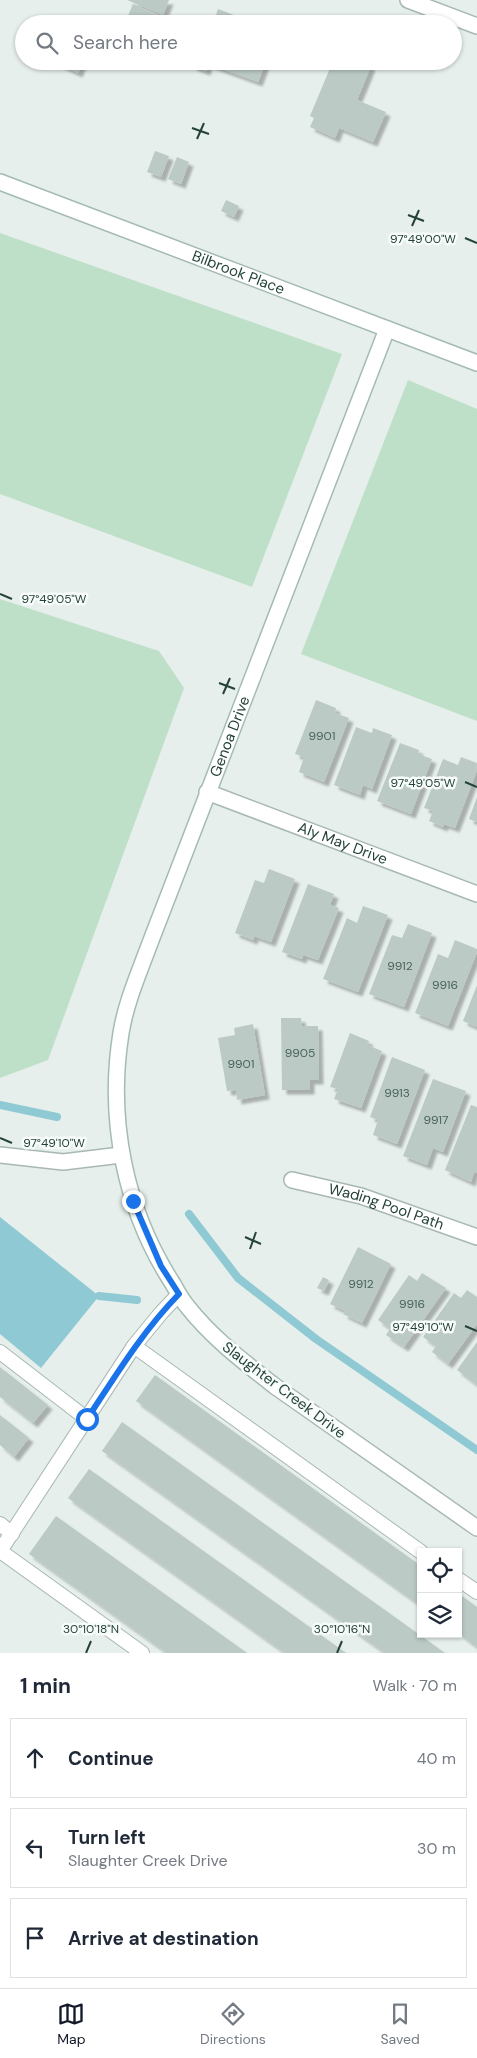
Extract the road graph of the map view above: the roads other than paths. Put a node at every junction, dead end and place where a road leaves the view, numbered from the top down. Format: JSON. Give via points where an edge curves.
{"nodes":[{"id":1,"x":408,"y":0,"type":"edge"},
{"id":2,"x":448,"y":15,"type":"edge"},
{"id":3,"x":462,"y":20,"type":"edge"},
{"id":4,"x":477,"y":26,"type":"edge"},
{"id":5,"x":0,"y":182,"type":"edge"},
{"id":6,"x":387,"y":329,"type":"junction"},
{"id":7,"x":477,"y":363,"type":"edge"},
{"id":8,"x":208,"y":792,"type":"junction"},
{"id":9,"x":477,"y":894,"type":"edge"},
{"id":10,"x":121,"y":1154,"type":"junction"},
{"id":11,"x":0,"y":1155,"type":"edge"},
{"id":12,"x":292,"y":1180,"type":"dead end"},
{"id":13,"x":477,"y":1238,"type":"edge"},
{"id":14,"x":179,"y":1294,"type":"junction"},
{"id":15,"x":134,"y":1346,"type":"junction"},
{"id":16,"x":0,"y":1352,"type":"edge"},
{"id":17,"x":87,"y":1419,"type":"junction"},
{"id":18,"x":0,"y":1524,"type":"edge"},
{"id":19,"x":477,"y":1528,"type":"edge"},
{"id":20,"x":12,"y":1534,"type":"junction"},
{"id":21,"x":417,"y":1549,"type":"edge"},
{"id":22,"x":462,"y":1582,"type":"edge"},
{"id":23,"x":477,"y":1592,"type":"edge"},
{"id":24,"x":142,"y":1653,"type":"edge"}],
"edges":[{"from":1,"to":2,"type":"street"},
{"from":3,"to":4,"type":"street"},
{"from":5,"to":6,"type":"street","name":"Bilbrook Place"},
{"from":6,"to":7,"type":"street","name":"Bilbrook Place"},
{"from":6,"to":8,"type":"street","name":"Genoa Drive"},
{"from":8,"to":9,"type":"street","name":"Aly May Drive"},
{"from":8,"to":10,"type":"street","name":"Genoa Drive","via":[[132,992],[121,1033],[117,1110]]},
{"from":10,"to":11,"type":"street","via":[[63,1162]]},
{"from":10,"to":14,"type":"street","name":"Slaughter Creek Drive","via":[[145,1232]]},
{"from":12,"to":13,"type":"street","name":"Wading Pool Path","via":[[361,1196]]},
{"from":14,"to":15,"type":"lane"},
{"from":14,"to":19,"type":"street","name":"Slaughter Creek Drive","via":[[200,1322],[230,1352]]},
{"from":15,"to":17,"type":"lane"},
{"from":15,"to":21,"type":"lane"},
{"from":16,"to":17,"type":"lane"},
{"from":17,"to":20,"type":"lane"},
{"from":18,"to":20,"type":"lane"},
{"from":20,"to":24,"type":"lane","via":[[0,1551]]},
{"from":22,"to":23,"type":"lane"}]}
